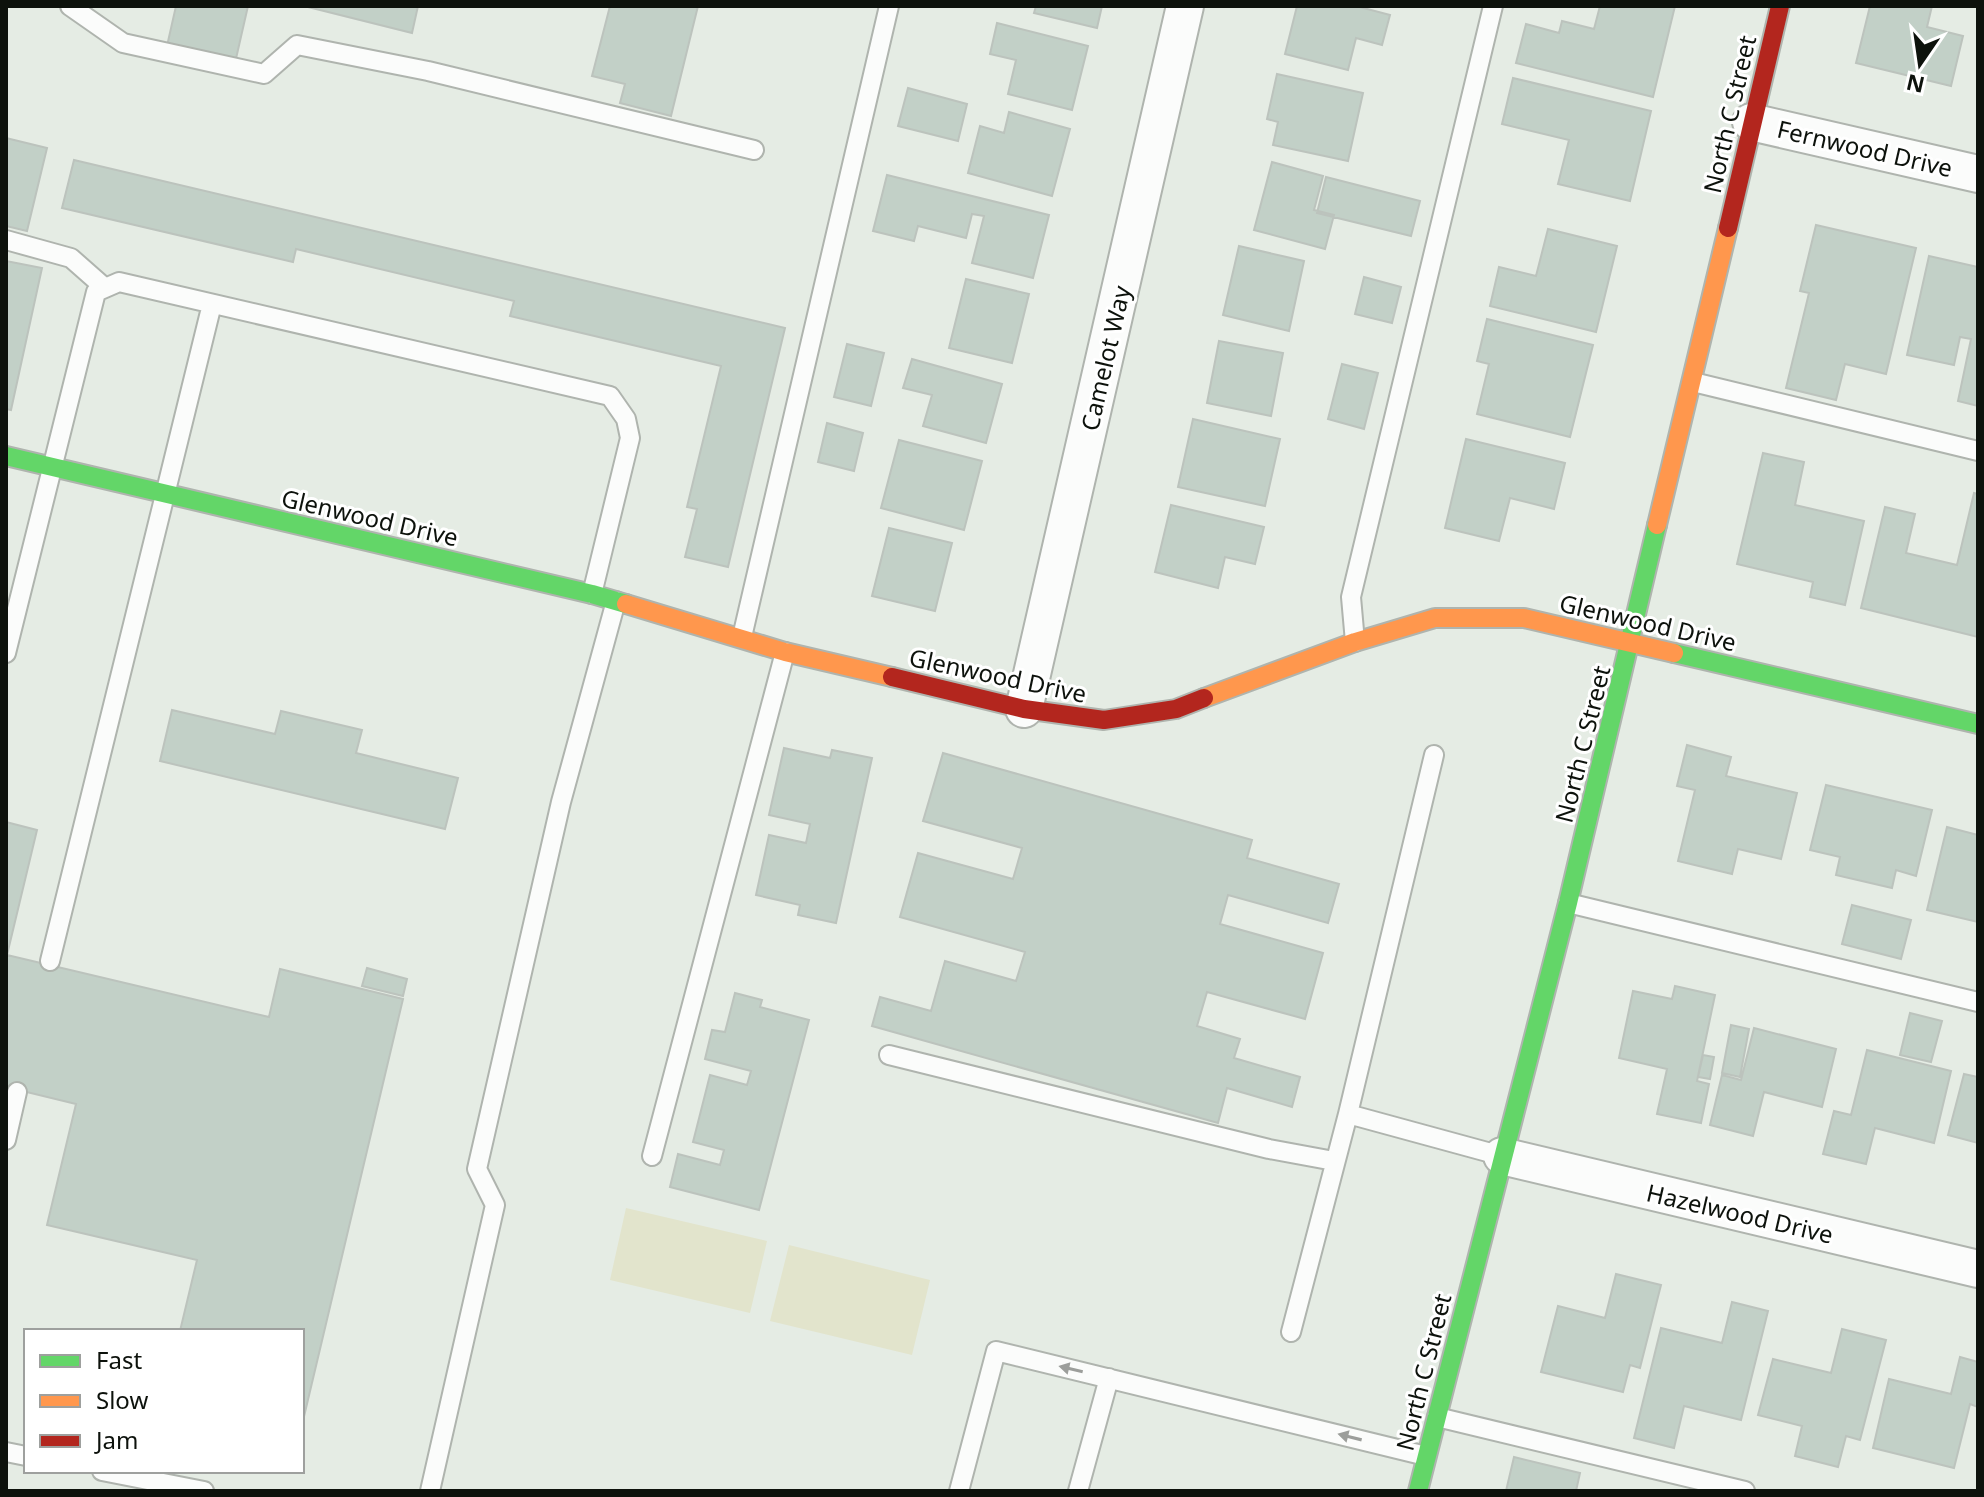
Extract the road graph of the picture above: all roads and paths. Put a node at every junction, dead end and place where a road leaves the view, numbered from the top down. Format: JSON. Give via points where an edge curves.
{"nodes":[{"id":1,"x":70,"y":6,"type":"edge"},
{"id":2,"x":889,"y":6,"type":"edge"},
{"id":3,"x":1185,"y":6,"type":"edge"},
{"id":4,"x":1493,"y":6,"type":"edge"},
{"id":5,"x":1780,"y":6,"type":"edge"},
{"id":6,"x":1751,"y":122,"type":"junction"},
{"id":7,"x":754,"y":150,"type":"dead end"},
{"id":8,"x":1978,"y":174,"type":"edge"},
{"id":9,"x":6,"y":240,"type":"edge"},
{"id":10,"x":105,"y":288,"type":"junction"},
{"id":11,"x":212,"y":304,"type":"junction"},
{"id":12,"x":1693,"y":382,"type":"junction"},
{"id":13,"x":1978,"y":451,"type":"edge"},
{"id":14,"x":6,"y":456,"type":"edge"},
{"id":15,"x":53,"y":467,"type":"junction"},
{"id":16,"x":164,"y":493,"type":"junction"},
{"id":17,"x":592,"y":594,"type":"junction"},
{"id":18,"x":616,"y":601,"type":"junction"},
{"id":19,"x":742,"y":637,"type":"junction"},
{"id":20,"x":1355,"y":642,"type":"junction"},
{"id":21,"x":1631,"y":643,"type":"junction"},
{"id":22,"x":785,"y":652,"type":"junction"},
{"id":23,"x":6,"y":653,"type":"edge"},
{"id":24,"x":1024,"y":709,"type":"junction"},
{"id":25,"x":1978,"y":724,"type":"edge"},
{"id":26,"x":1434,"y":755,"type":"dead end"},
{"id":27,"x":1568,"y":903,"type":"junction"},
{"id":28,"x":50,"y":961,"type":"dead end"},
{"id":29,"x":1978,"y":1002,"type":"edge"},
{"id":30,"x":889,"y":1055,"type":"dead end"},
{"id":31,"x":17,"y":1092,"type":"dead end"},
{"id":32,"x":1348,"y":1114,"type":"junction"},
{"id":33,"x":6,"y":1140,"type":"edge"},
{"id":34,"x":652,"y":1156,"type":"dead end"},
{"id":35,"x":1502,"y":1156,"type":"junction"},
{"id":36,"x":1334,"y":1161,"type":"junction"},
{"id":37,"x":1978,"y":1269,"type":"edge"},
{"id":38,"x":1291,"y":1332,"type":"dead end"},
{"id":39,"x":1109,"y":1378,"type":"junction"},
{"id":40,"x":1437,"y":1417,"type":"junction"},
{"id":41,"x":1426,"y":1456,"type":"junction"},
{"id":42,"x":112,"y":1473,"type":"edge"},
{"id":43,"x":204,"y":1491,"type":"edge"},
{"id":44,"x":430,"y":1491,"type":"edge"},
{"id":45,"x":959,"y":1491,"type":"edge"},
{"id":46,"x":1078,"y":1491,"type":"edge"},
{"id":47,"x":1418,"y":1491,"type":"edge"},
{"id":48,"x":1745,"y":1491,"type":"edge"}],
"edges":[{"from":1,"to":7,"type":"lane","via":[[123,43],[264,74],[297,45]]},
{"from":2,"to":19,"type":"lane"},
{"from":3,"to":24,"type":"street","name":"Camelot Way"},
{"from":4,"to":20,"type":"lane","via":[[1351,597]]},
{"from":5,"to":6,"type":"street","name":"North C Street"},
{"from":6,"to":8,"type":"street","name":"Fernwood Drive"},
{"from":6,"to":12,"type":"street","name":"North C Street"},
{"from":9,"to":10,"type":"lane","via":[[71,258]]},
{"from":10,"to":11,"type":"lane","via":[[119,282]]},
{"from":10,"to":15,"type":"lane","via":[[96,292]]},
{"from":11,"to":16,"type":"lane"},
{"from":11,"to":17,"type":"lane","via":[[610,396],[626,419],[630,438]]},
{"from":12,"to":13,"type":"lane"},
{"from":12,"to":21,"type":"street","name":"North C Street"},
{"from":14,"to":15,"type":"street","name":"Glenwood Drive"},
{"from":15,"to":16,"type":"street","name":"Glenwood Drive"},
{"from":15,"to":23,"type":"lane"},
{"from":16,"to":17,"type":"street","name":"Glenwood Drive"},
{"from":16,"to":28,"type":"lane"},
{"from":17,"to":18,"type":"street","name":"Glenwood Drive"},
{"from":18,"to":19,"type":"street","name":"Glenwood Drive"},
{"from":18,"to":44,"type":"lane","via":[[561,802],[477,1169],[495,1205]]},
{"from":19,"to":22,"type":"street","name":"Glenwood Drive"},
{"from":20,"to":21,"type":"street","name":"Glenwood Drive","via":[[1435,618],[1524,618]]},
{"from":20,"to":24,"type":"street","name":"Glenwood Drive","via":[[1176,709],[1104,720]]},
{"from":21,"to":25,"type":"street","name":"Glenwood Drive"},
{"from":21,"to":27,"type":"street","name":"North C Street"},
{"from":22,"to":24,"type":"street","name":"Glenwood Drive"},
{"from":22,"to":34,"type":"lane"},
{"from":26,"to":32,"type":"lane"},
{"from":27,"to":29,"type":"lane"},
{"from":27,"to":35,"type":"street","name":"North C Street"},
{"from":30,"to":36,"type":"lane"},
{"from":31,"to":33,"type":"lane"},
{"from":32,"to":35,"type":"lane"},
{"from":32,"to":36,"type":"lane"},
{"from":35,"to":37,"type":"street","name":"Hazelwood Drive"},
{"from":35,"to":40,"type":"street","name":"North C Street"},
{"from":36,"to":38,"type":"lane"},
{"from":41,"to":39,"type":"lane","one_way":true},
{"from":39,"to":45,"type":"lane","one_way":true,"via":[[996,1351]]},
{"from":39,"to":46,"type":"lane"},
{"from":40,"to":41,"type":"street","name":"North C Street"},
{"from":40,"to":48,"type":"lane"},
{"from":41,"to":47,"type":"street","name":"North C Street"},
{"from":42,"to":43,"type":"lane"}]}
